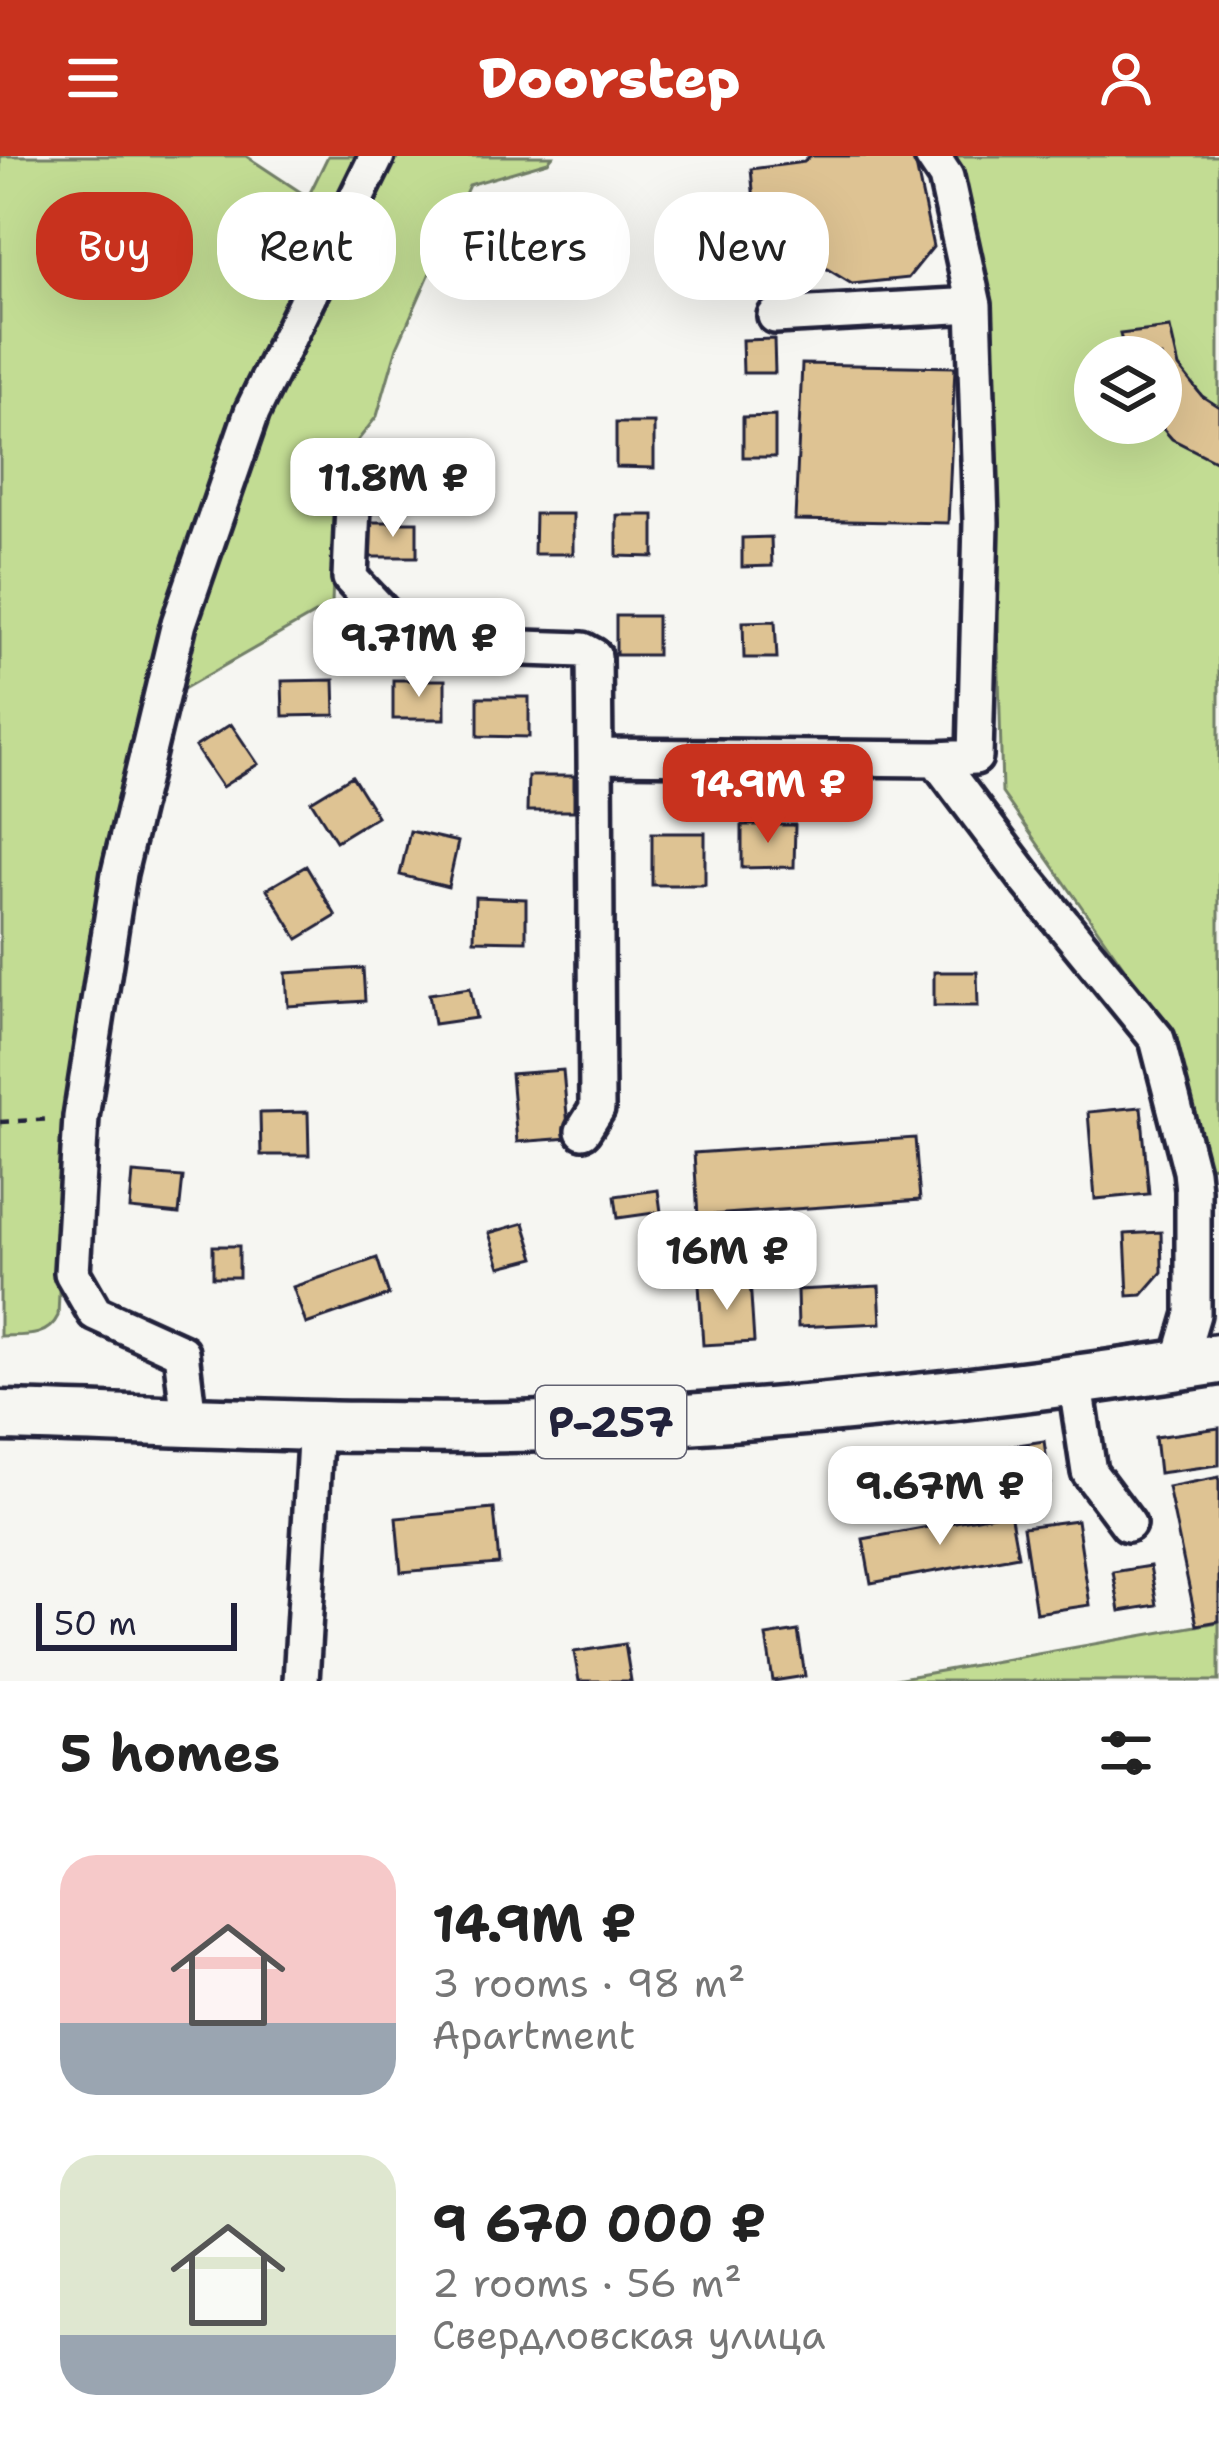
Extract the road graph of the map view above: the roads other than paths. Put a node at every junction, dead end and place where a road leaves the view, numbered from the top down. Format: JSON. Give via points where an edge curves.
{"nodes":[{"id":1,"x":377,"y":156,"type":"edge"},
{"id":2,"x":932,"y":156,"type":"edge"},
{"id":3,"x":974,"y":305,"type":"junction"},
{"id":4,"x":775,"y":316,"type":"dead end"},
{"id":5,"x":353,"y":505,"type":"dead end"},
{"id":6,"x":595,"y":756,"type":"junction"},
{"id":7,"x":936,"y":759,"type":"junction"},
{"id":8,"x":583,"y":1131,"type":"dead end"},
{"id":9,"x":1206,"y":1309,"type":"edge"},
{"id":10,"x":1198,"y":1362,"type":"edge"},
{"id":11,"x":1075,"y":1379,"type":"junction"},
{"id":12,"x":0,"y":1416,"type":"edge"},
{"id":13,"x":189,"y":1420,"type":"junction"},
{"id":14,"x":316,"y":1424,"type":"junction"},
{"id":15,"x":1128,"y":1524,"type":"dead end"},
{"id":16,"x":301,"y":1681,"type":"edge"}],
"edges":[{"from":1,"to":13,"type":"street","via":[[252,412],[179,622],[118,873],[81,1117],[73,1273],[95,1313],[181,1352]]},
{"from":2,"to":3,"type":"street","via":[[946,177]]},
{"from":3,"to":4,"type":"street"},
{"from":3,"to":7,"type":"street","via":[[981,522],[975,757]]},
{"from":5,"to":6,"type":"street","via":[[350,578],[412,644],[594,656]]},
{"from":6,"to":7,"type":"street"},
{"from":6,"to":8,"type":"street","via":[[597,1109]]},
{"from":7,"to":9,"type":"street","via":[[1157,1039],[1191,1171]]},
{"from":9,"to":10,"type":"street"},
{"from":10,"to":11,"type":"highway","number":"Р-257"},
{"from":11,"to":14,"type":"highway","number":"Р-257","via":[[752,1415],[544,1426]]},
{"from":11,"to":15,"type":"street","via":[[1089,1472]]},
{"from":12,"to":13,"type":"highway","number":"Р-257"},
{"from":13,"to":14,"type":"highway","number":"Р-257"},
{"from":14,"to":16,"type":"street"}]}
